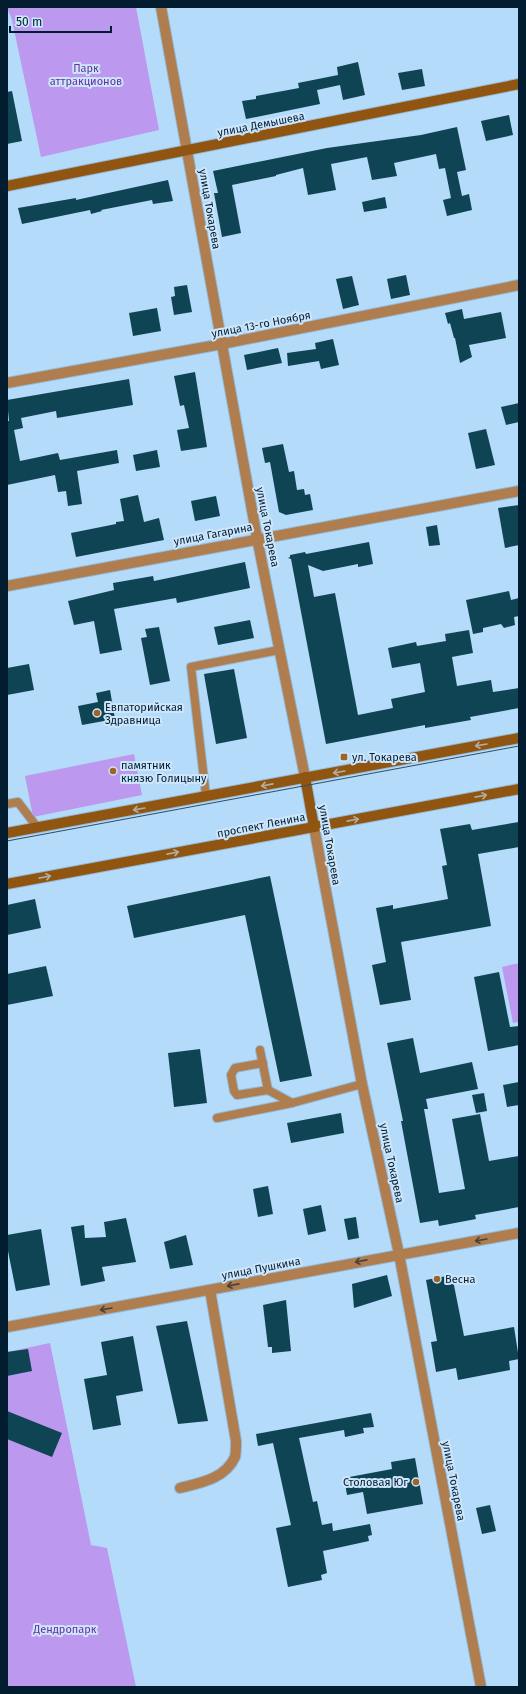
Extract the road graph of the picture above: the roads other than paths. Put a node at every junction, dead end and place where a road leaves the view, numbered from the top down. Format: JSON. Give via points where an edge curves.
{"nodes":[{"id":1,"x":161,"y":7,"type":"edge"},
{"id":2,"x":519,"y":84,"type":"edge"},
{"id":3,"x":187,"y":151,"type":"junction"},
{"id":4,"x":7,"y":186,"type":"edge"},
{"id":5,"x":519,"y":285,"type":"edge"},
{"id":6,"x":222,"y":344,"type":"junction"},
{"id":7,"x":7,"y":384,"type":"edge"},
{"id":8,"x":519,"y":491,"type":"edge"},
{"id":9,"x":257,"y":538,"type":"junction"},
{"id":10,"x":7,"y":586,"type":"edge"},
{"id":11,"x":279,"y":650,"type":"junction"},
{"id":12,"x":519,"y":738,"type":"edge"},
{"id":13,"x":305,"y":777,"type":"junction"},
{"id":14,"x":519,"y":789,"type":"edge"},
{"id":15,"x":206,"y":796,"type":"junction"},
{"id":16,"x":7,"y":804,"type":"edge"},
{"id":17,"x":37,"y":827,"type":"junction"},
{"id":18,"x":314,"y":827,"type":"junction"},
{"id":19,"x":7,"y":833,"type":"edge"},
{"id":20,"x":7,"y":884,"type":"edge"},
{"id":21,"x":260,"y":1050,"type":"dead end"},
{"id":22,"x":263,"y":1063,"type":"junction"},
{"id":23,"x":362,"y":1084,"type":"junction"},
{"id":24,"x":268,"y":1090,"type":"junction"},
{"id":25,"x":292,"y":1103,"type":"junction"},
{"id":26,"x":217,"y":1118,"type":"dead end"},
{"id":27,"x":519,"y":1233,"type":"edge"},
{"id":28,"x":400,"y":1254,"type":"junction"},
{"id":29,"x":210,"y":1290,"type":"junction"},
{"id":30,"x":7,"y":1327,"type":"edge"},
{"id":31,"x":180,"y":1488,"type":"dead end"},
{"id":32,"x":481,"y":1687,"type":"edge"}],
"edges":[{"from":1,"to":3,"type":"street","name":"улица Токарева"},
{"from":2,"to":3,"type":"street","name":"улица Демышева"},
{"from":3,"to":4,"type":"street","name":"улица Демышева"},
{"from":3,"to":6,"type":"street","name":"улица Токарева"},
{"from":5,"to":6,"type":"street","name":"улица 13-го Ноября"},
{"from":6,"to":7,"type":"street","name":"улица 13-го Ноября"},
{"from":6,"to":9,"type":"street","name":"улица Токарева"},
{"from":8,"to":9,"type":"street","name":"улица Гагарина"},
{"from":9,"to":10,"type":"street","name":"улица Гагарина"},
{"from":9,"to":11,"type":"street","name":"улица Токарева"},
{"from":11,"to":13,"type":"street","name":"улица Токарева"},
{"from":11,"to":15,"type":"lane","via":[[191,667]]},
{"from":12,"to":13,"type":"street","one_way":true},
{"from":13,"to":15,"type":"street","one_way":true},
{"from":13,"to":18,"type":"street","name":"улица Токарева"},
{"from":18,"to":14,"type":"street","name":"проспект Ленина","one_way":true},
{"from":15,"to":17,"type":"street","one_way":true},
{"from":16,"to":17,"type":"lane","via":[[18,802]]},
{"from":17,"to":19,"type":"street"},
{"from":20,"to":18,"type":"street","name":"проспект Ленина","one_way":true},
{"from":18,"to":23,"type":"street","name":"улица Токарева"},
{"from":21,"to":22,"type":"lane"},
{"from":22,"to":24,"type":"lane"},
{"from":22,"to":24,"type":"lane","via":[[235,1068],[231,1075],[237,1095]]},
{"from":23,"to":25,"type":"lane"},
{"from":23,"to":28,"type":"street","name":"улица Токарева"},
{"from":24,"to":25,"type":"lane"},
{"from":25,"to":26,"type":"lane"},
{"from":27,"to":28,"type":"street","name":"улица Пушкина","one_way":true},
{"from":28,"to":29,"type":"street","name":"улица Пушкина","one_way":true},
{"from":28,"to":32,"type":"street","name":"улица Токарева"},
{"from":29,"to":30,"type":"street","name":"улица Пушкина","one_way":true},
{"from":29,"to":31,"type":"street","via":[[236,1441],[235,1457],[222,1473],[205,1482]]}]}
